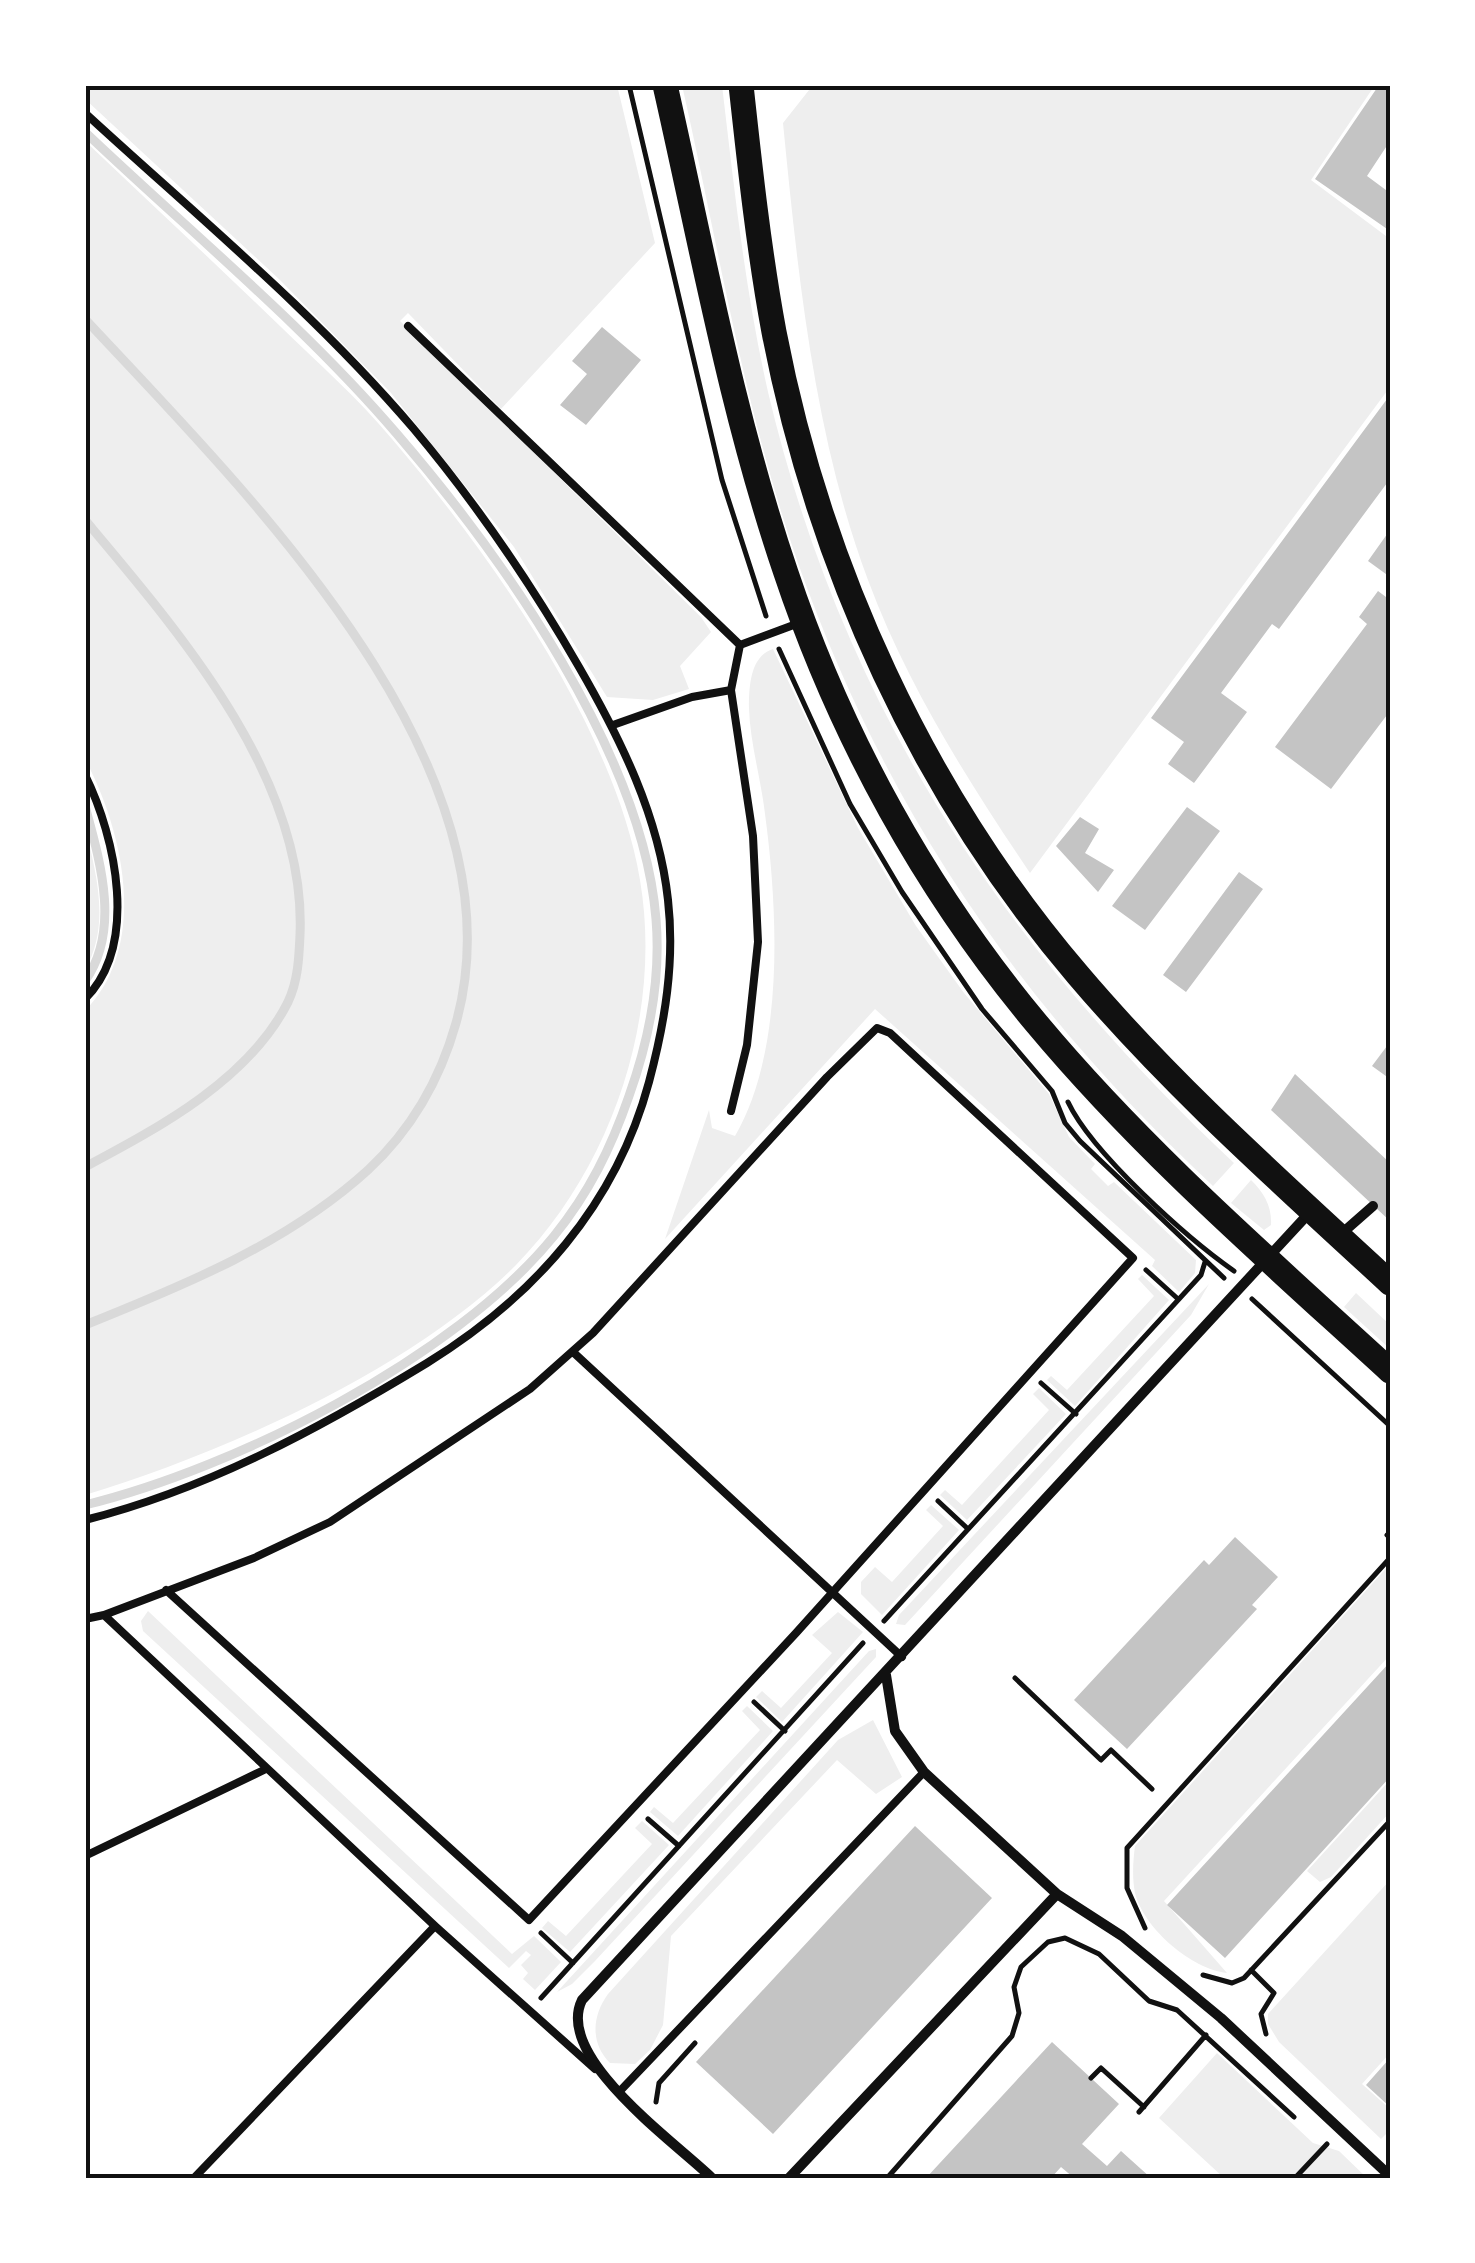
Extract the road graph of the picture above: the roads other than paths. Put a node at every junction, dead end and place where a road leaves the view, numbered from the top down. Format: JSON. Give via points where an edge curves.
{"nodes":[{"id":1,"x":666,"y":85,"type":"edge"},
{"id":2,"x":741,"y":85,"type":"edge"},
{"id":3,"x":85,"y":113,"type":"edge"},
{"id":4,"x":408,"y":326,"type":"dead end"},
{"id":5,"x":803,"y":622,"type":"junction"},
{"id":6,"x":740,"y":644,"type":"junction"},
{"id":7,"x":731,"y":690,"type":"junction"},
{"id":8,"x":612,"y":725,"type":"junction"},
{"id":9,"x":85,"y":775,"type":"edge"},
{"id":10,"x":85,"y":1000,"type":"edge"},
{"id":11,"x":731,"y":1110,"type":"dead end"},
{"id":12,"x":1373,"y":1206,"type":"dead end"},
{"id":13,"x":1312,"y":1211,"type":"junction"},
{"id":14,"x":1340,"y":1236,"type":"junction"},
{"id":15,"x":1268,"y":1258,"type":"junction"},
{"id":16,"x":1390,"y":1283,"type":"edge"},
{"id":17,"x":573,"y":1352,"type":"junction"},
{"id":18,"x":1390,"y":1371,"type":"edge"},
{"id":19,"x":85,"y":1520,"type":"edge"},
{"id":20,"x":166,"y":1590,"type":"junction"},
{"id":21,"x":830,"y":1592,"type":"junction"},
{"id":22,"x":104,"y":1615,"type":"junction"},
{"id":23,"x":85,"y":1619,"type":"edge"},
{"id":24,"x":902,"y":1657,"type":"junction"},
{"id":25,"x":886,"y":1675,"type":"junction"},
{"id":26,"x":266,"y":1768,"type":"junction"},
{"id":27,"x":924,"y":1772,"type":"junction"},
{"id":28,"x":85,"y":1856,"type":"edge"},
{"id":29,"x":1057,"y":1894,"type":"junction"},
{"id":30,"x":434,"y":1926,"type":"junction"},
{"id":31,"x":598,"y":2072,"type":"junction"},
{"id":32,"x":620,"y":2091,"type":"junction"},
{"id":33,"x":1390,"y":2176,"type":"edge"},
{"id":34,"x":194,"y":2178,"type":"edge"},
{"id":35,"x":712,"y":2178,"type":"edge"},
{"id":36,"x":789,"y":2178,"type":"edge"}],
"edges":[{"from":1,"to":5,"type":"main road","via":[[754,466]]},
{"from":2,"to":13,"type":"main road","via":[[771,314],[802,453],[854,602],[912,728],[982,846],[1075,972],[1194,1100]]},
{"from":3,"to":8,"type":"lane","via":[[284,296],[410,424],[514,562]]},
{"from":4,"to":6,"type":"lane"},
{"from":5,"to":6,"type":"lane"},
{"from":5,"to":15,"type":"main road","via":[[882,793],[983,954],[1112,1107]]},
{"from":6,"to":7,"type":"lane"},
{"from":7,"to":8,"type":"lane","via":[[692,696]]},
{"from":7,"to":11,"type":"lane","via":[[758,906],[757,978]]},
{"from":8,"to":19,"type":"lane","via":[[663,866],[671,961],[642,1106],[596,1205],[512,1303],[415,1370],[273,1449],[190,1486]]},
{"from":9,"to":10,"type":"lane","via":[[110,858],[118,924],[108,971]]},
{"from":12,"to":14,"type":"street"},
{"from":13,"to":14,"type":"main road"},
{"from":13,"to":15,"type":"street"},
{"from":14,"to":16,"type":"main road"},
{"from":15,"to":18,"type":"main road"},
{"from":15,"to":24,"type":"street"},
{"from":17,"to":20,"type":"lane","via":[[484,1422],[330,1522]]},
{"from":17,"to":21,"type":"lane"},
{"from":17,"to":21,"type":"lane","via":[[878,1028],[1133,1258]]},
{"from":20,"to":21,"type":"lane","via":[[528,1920]]},
{"from":20,"to":22,"type":"lane"},
{"from":21,"to":24,"type":"lane"},
{"from":22,"to":23,"type":"lane"},
{"from":22,"to":26,"type":"lane"},
{"from":24,"to":25,"type":"street"},
{"from":25,"to":27,"type":"street","via":[[894,1732]]},
{"from":25,"to":31,"type":"street","via":[[584,1996],[576,2028]]},
{"from":26,"to":28,"type":"lane"},
{"from":26,"to":30,"type":"lane"},
{"from":27,"to":29,"type":"street"},
{"from":27,"to":32,"type":"lane"},
{"from":29,"to":33,"type":"street","via":[[1122,1936],[1221,2018]]},
{"from":29,"to":36,"type":"street"},
{"from":30,"to":31,"type":"lane"},
{"from":30,"to":34,"type":"lane"},
{"from":31,"to":32,"type":"street"},
{"from":32,"to":35,"type":"street"}]}
